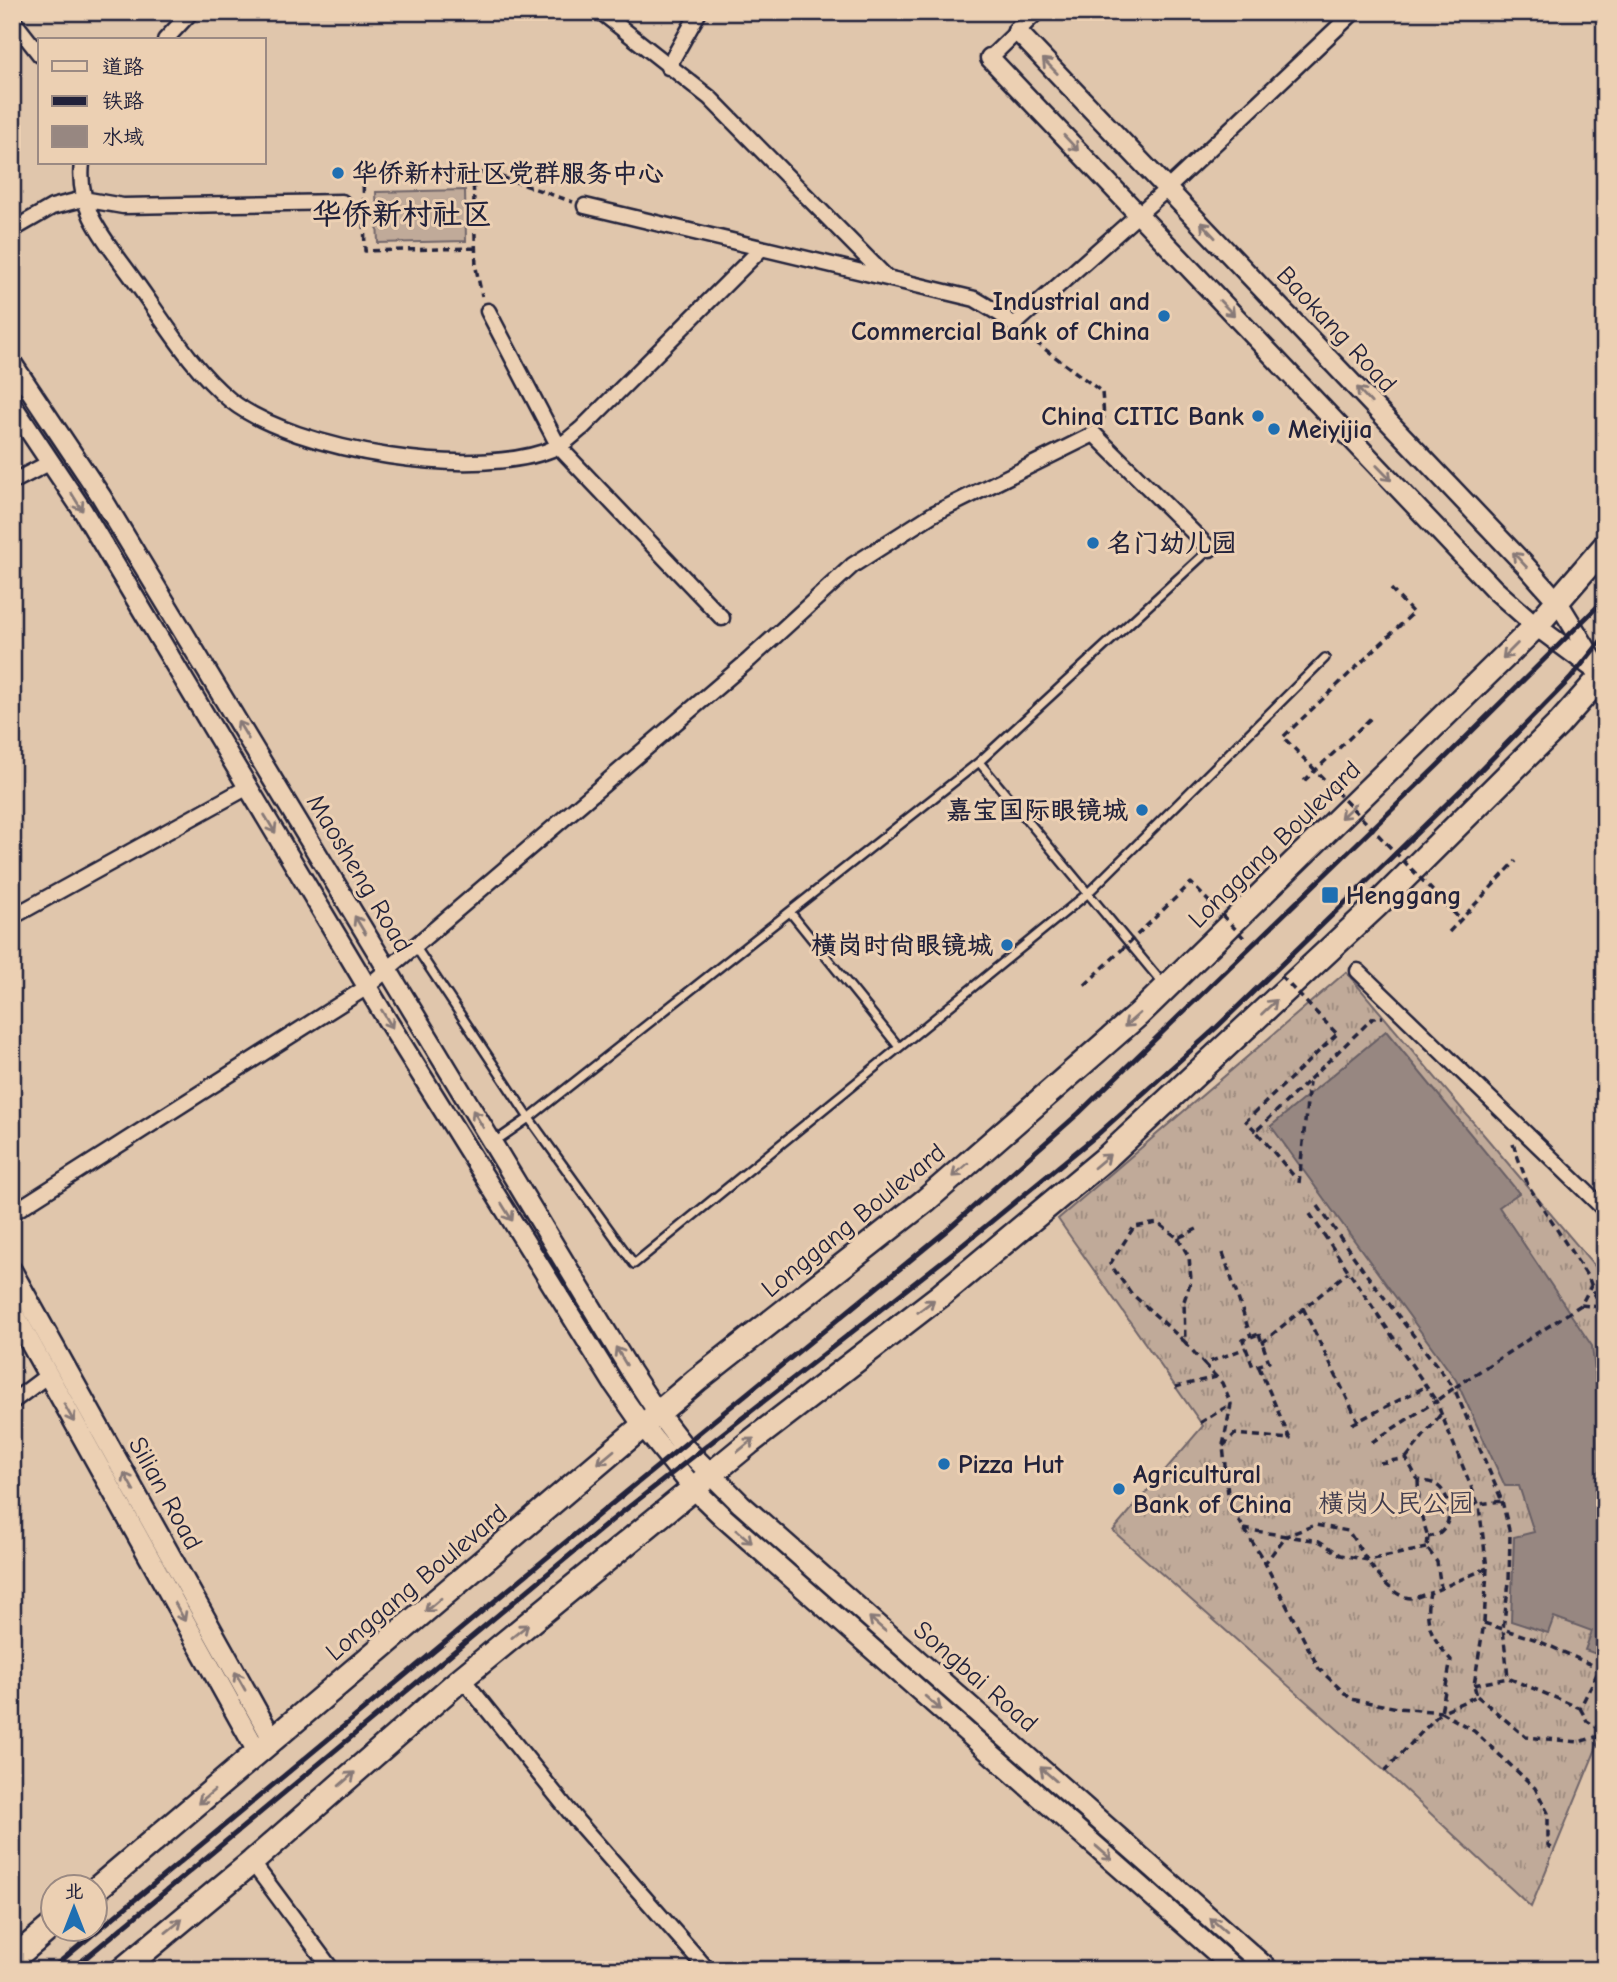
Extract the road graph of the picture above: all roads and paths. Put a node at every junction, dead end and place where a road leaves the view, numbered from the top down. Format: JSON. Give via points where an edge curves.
{"nodes":[{"id":1,"x":191,"y":12,"type":"edge"},
{"id":2,"x":601,"y":12,"type":"edge"},
{"id":3,"x":699,"y":12,"type":"edge"},
{"id":4,"x":1037,"y":12,"type":"edge"},
{"id":5,"x":1354,"y":12,"type":"edge"},
{"id":6,"x":12,"y":19,"type":"edge"},
{"id":7,"x":1017,"y":31,"type":"junction"},
{"id":8,"x":167,"y":38,"type":"edge"},
{"id":9,"x":38,"y":52,"type":"edge"},
{"id":10,"x":990,"y":58,"type":"joint"},
{"id":11,"x":668,"y":67,"type":"junction"},
{"id":12,"x":82,"y":164,"type":"edge"},
{"id":13,"x":473,"y":173,"type":"junction"},
{"id":14,"x":1168,"y":188,"type":"junction"},
{"id":15,"x":83,"y":199,"type":"junction"},
{"id":16,"x":342,"y":202,"type":"dead end"},
{"id":17,"x":585,"y":206,"type":"joint"},
{"id":18,"x":1138,"y":215,"type":"junction"},
{"id":19,"x":12,"y":230,"type":"edge"},
{"id":20,"x":475,"y":248,"type":"junction"},
{"id":21,"x":762,"y":248,"type":"junction"},
{"id":22,"x":886,"y":277,"type":"junction"},
{"id":23,"x":488,"y":312,"type":"joint"},
{"id":24,"x":1014,"y":325,"type":"junction"},
{"id":25,"x":12,"y":363,"type":"edge"},
{"id":26,"x":12,"y":405,"type":"edge"},
{"id":27,"x":1094,"y":435,"type":"junction"},
{"id":28,"x":559,"y":447,"type":"junction"},
{"id":29,"x":51,"y":462,"type":"junction"},
{"id":30,"x":12,"y":482,"type":"edge"},
{"id":31,"x":1605,"y":546,"type":"edge"},
{"id":32,"x":1210,"y":549,"type":"joint"},
{"id":33,"x":1391,"y":589,"type":"dead end"},
{"id":34,"x":1558,"y":602,"type":"junction"},
{"id":35,"x":722,"y":618,"type":"dead end"},
{"id":36,"x":1536,"y":626,"type":"junction"},
{"id":37,"x":1325,"y":659,"type":"dead end"},
{"id":38,"x":1604,"y":675,"type":"edge"},
{"id":39,"x":1372,"y":717,"type":"dead end"},
{"id":40,"x":979,"y":762,"type":"junction"},
{"id":41,"x":1315,"y":770,"type":"junction"},
{"id":42,"x":1304,"y":781,"type":"dead end"},
{"id":43,"x":248,"y":787,"type":"junction"},
{"id":44,"x":1516,"y":861,"type":"dead end"},
{"id":45,"x":1087,"y":894,"type":"junction"},
{"id":46,"x":790,"y":912,"type":"junction"},
{"id":47,"x":12,"y":917,"type":"edge"},
{"id":48,"x":1461,"y":920,"type":"junction"},
{"id":49,"x":1448,"y":932,"type":"dead end"},
{"id":50,"x":1246,"y":940,"type":"dead end"},
{"id":51,"x":415,"y":946,"type":"junction"},
{"id":52,"x":387,"y":969,"type":"junction"},
{"id":53,"x":1358,"y":971,"type":"dead end"},
{"id":54,"x":1281,"y":976,"type":"dead end"},
{"id":55,"x":1085,"y":985,"type":"dead end"},
{"id":56,"x":367,"y":987,"type":"junction"},
{"id":57,"x":1166,"y":988,"type":"junction"},
{"id":58,"x":1390,"y":1016,"type":"dead end"},
{"id":59,"x":899,"y":1048,"type":"junction"},
{"id":60,"x":1309,"y":1079,"type":"junction"},
{"id":61,"x":529,"y":1118,"type":"junction"},
{"id":62,"x":1256,"y":1131,"type":"junction"},
{"id":63,"x":1509,"y":1133,"type":"dead end"},
{"id":64,"x":493,"y":1143,"type":"junction"},
{"id":65,"x":1293,"y":1175,"type":"dead end"},
{"id":66,"x":1299,"y":1183,"type":"dead end"},
{"id":67,"x":1318,"y":1206,"type":"dead end"},
{"id":68,"x":1605,"y":1210,"type":"edge"},
{"id":69,"x":12,"y":1213,"type":"edge"},
{"id":70,"x":1310,"y":1214,"type":"dead end"},
{"id":71,"x":1199,"y":1228,"type":"dead end"},
{"id":72,"x":1178,"y":1238,"type":"junction"},
{"id":73,"x":1223,"y":1253,"type":"dead end"},
{"id":74,"x":12,"y":1271,"type":"edge"},
{"id":75,"x":1348,"y":1272,"type":"junction"},
{"id":76,"x":1605,"y":1281,"type":"edge"},
{"id":77,"x":1592,"y":1284,"type":"junction"},
{"id":78,"x":1581,"y":1305,"type":"junction"},
{"id":79,"x":1601,"y":1307,"type":"junction"},
{"id":80,"x":1303,"y":1308,"type":"junction"},
{"id":81,"x":12,"y":1310,"type":"edge"},
{"id":82,"x":1605,"y":1321,"type":"edge"},
{"id":83,"x":1251,"y":1337,"type":"junction"},
{"id":84,"x":1185,"y":1342,"type":"junction"},
{"id":85,"x":1262,"y":1343,"type":"junction"},
{"id":86,"x":1246,"y":1348,"type":"junction"},
{"id":87,"x":1204,"y":1364,"type":"junction"},
{"id":88,"x":1258,"y":1365,"type":"junction"},
{"id":89,"x":48,"y":1374,"type":"junction"},
{"id":90,"x":1216,"y":1377,"type":"junction"},
{"id":91,"x":1427,"y":1386,"type":"junction"},
{"id":92,"x":1175,"y":1387,"type":"dead end"},
{"id":93,"x":1454,"y":1388,"type":"junction"},
{"id":94,"x":1436,"y":1401,"type":"junction"},
{"id":95,"x":12,"y":1402,"type":"edge"},
{"id":96,"x":1231,"y":1404,"type":"junction"},
{"id":97,"x":1441,"y":1414,"type":"junction"},
{"id":98,"x":651,"y":1419,"type":"junction"},
{"id":99,"x":1228,"y":1421,"type":"junction"},
{"id":100,"x":1358,"y":1421,"type":"junction"},
{"id":101,"x":1200,"y":1423,"type":"dead end"},
{"id":102,"x":1352,"y":1424,"type":"dead end"},
{"id":103,"x":1235,"y":1434,"type":"junction"},
{"id":104,"x":1372,"y":1442,"type":"dead end"},
{"id":105,"x":1223,"y":1446,"type":"junction"},
{"id":106,"x":1406,"y":1458,"type":"junction"},
{"id":107,"x":1380,"y":1463,"type":"dead end"},
{"id":108,"x":1418,"y":1480,"type":"junction"},
{"id":109,"x":702,"y":1482,"type":"junction"},
{"id":110,"x":1502,"y":1501,"type":"junction"},
{"id":111,"x":1479,"y":1506,"type":"junction"},
{"id":112,"x":1449,"y":1508,"type":"junction"},
{"id":113,"x":1244,"y":1529,"type":"junction"},
{"id":114,"x":1286,"y":1536,"type":"junction"},
{"id":115,"x":1428,"y":1537,"type":"junction"},
{"id":116,"x":1427,"y":1548,"type":"junction"},
{"id":117,"x":1368,"y":1560,"type":"junction"},
{"id":118,"x":1265,"y":1563,"type":"junction"},
{"id":119,"x":1487,"y":1568,"type":"junction"},
{"id":120,"x":1441,"y":1588,"type":"junction"},
{"id":121,"x":1430,"y":1593,"type":"junction"},
{"id":122,"x":1484,"y":1623,"type":"junction"},
{"id":123,"x":1503,"y":1629,"type":"junction"},
{"id":124,"x":1602,"y":1669,"type":"edge"},
{"id":125,"x":462,"y":1678,"type":"junction"},
{"id":126,"x":1508,"y":1678,"type":"junction"},
{"id":127,"x":1474,"y":1685,"type":"junction"},
{"id":128,"x":1477,"y":1696,"type":"junction"},
{"id":129,"x":1580,"y":1708,"type":"junction"},
{"id":130,"x":1441,"y":1712,"type":"junction"},
{"id":131,"x":266,"y":1746,"type":"junction"},
{"id":132,"x":1385,"y":1772,"type":"dead end"},
{"id":133,"x":1555,"y":1851,"type":"dead end"},
{"id":134,"x":252,"y":1862,"type":"junction"},
{"id":135,"x":108,"y":1879,"type":"edge"},
{"id":136,"x":38,"y":1938,"type":"edge"},
{"id":137,"x":12,"y":1960,"type":"edge"},
{"id":138,"x":121,"y":1970,"type":"edge"},
{"id":139,"x":332,"y":1970,"type":"edge"},
{"id":140,"x":708,"y":1970,"type":"edge"},
{"id":141,"x":1236,"y":1970,"type":"edge"},
{"id":142,"x":1269,"y":1970,"type":"edge"}],
"edges":[{"from":1,"to":8,"type":"street"},
{"from":2,"to":11,"type":"street"},
{"from":3,"to":11,"type":"street"},
{"from":4,"to":7,"type":"street"},
{"from":5,"to":14,"type":"street"},
{"from":6,"to":9,"type":"street"},
{"from":7,"to":10,"type":"street"},
{"from":14,"to":7,"type":"street","name":"Baokang Road","one_way":true},
{"from":10,"to":18,"type":"street","one_way":true},
{"from":11,"to":22,"type":"street","via":[[710,98]]},
{"from":12,"to":15,"type":"street"},
{"from":13,"to":17,"type":"path","via":[[490,173]]},
{"from":13,"to":20,"type":"path"},
{"from":13,"to":20,"type":"path","via":[[363,176],[365,251]]},
{"from":14,"to":18,"type":"street"},
{"from":34,"to":14,"type":"street","name":"Baokang Road","one_way":true},
{"from":15,"to":16,"type":"street","via":[[123,206]]},
{"from":15,"to":19,"type":"street","via":[[52,207]]},
{"from":15,"to":28,"type":"street","via":[[95,226],[202,373],[231,400],[267,422],[316,441],[437,461],[490,461]]},
{"from":17,"to":21,"type":"street"},
{"from":18,"to":24,"type":"street"},
{"from":18,"to":36,"type":"street","one_way":true,"via":[[1494,589]]},
{"from":20,"to":23,"type":"path","via":[[477,281]]},
{"from":21,"to":22,"type":"street"},
{"from":21,"to":28,"type":"street"},
{"from":22,"to":24,"type":"street","via":[[975,299]]},
{"from":23,"to":28,"type":"street"},
{"from":24,"to":27,"type":"path","via":[[1102,393],[1104,417]]},
{"from":52,"to":25,"type":"street","name":"Maosheng Road","one_way":true,"via":[[101,496]]},
{"from":26,"to":29,"type":"street","name":"Maosheng Road"},
{"from":27,"to":32,"type":"street"},
{"from":27,"to":51,"type":"street","via":[[933,514],[853,565]]},
{"from":28,"to":35,"type":"street"},
{"from":29,"to":30,"type":"street"},
{"from":29,"to":43,"type":"street","name":"Maosheng Road","one_way":true},
{"from":31,"to":34,"type":"highway","name":"Longgang Boulevard"},
{"from":32,"to":40,"type":"lane"},
{"from":33,"to":41,"type":"path","bridge":true,"via":[[1413,613],[1283,737]]},
{"from":34,"to":36,"type":"highway","name":"Longgang Boulevard"},
{"from":34,"to":38,"type":"street","name":"Baokang Road"},
{"from":36,"to":38,"type":"street"},
{"from":36,"to":57,"type":"highway","name":"Longgang Boulevard","one_way":true},
{"from":37,"to":45,"type":"lane"},
{"from":109,"to":38,"type":"highway","one_way":true,"via":[[941,1295],[1108,1156],[1376,906]]},
{"from":39,"to":41,"type":"path"},
{"from":40,"to":45,"type":"lane"},
{"from":40,"to":46,"type":"lane"},
{"from":41,"to":42,"type":"path"},
{"from":41,"to":48,"type":"path","bridge":true},
{"from":43,"to":47,"type":"street"},
{"from":43,"to":56,"type":"street","name":"Maosheng Road","one_way":true},
{"from":44,"to":48,"type":"path"},
{"from":45,"to":57,"type":"lane"},
{"from":45,"to":59,"type":"lane"},
{"from":46,"to":59,"type":"lane"},
{"from":46,"to":61,"type":"lane"},
{"from":48,"to":49,"type":"path"},
{"from":50,"to":55,"type":"path","bridge":true,"via":[[1191,883]]},
{"from":51,"to":52,"type":"street"},
{"from":51,"to":61,"type":"lane"},
{"from":52,"to":56,"type":"street"},
{"from":64,"to":52,"type":"street","name":"Maosheng Road","one_way":true},
{"from":53,"to":68,"type":"street"},
{"from":54,"to":62,"type":"path","bridge":true,"via":[[1337,1034],[1245,1121]]},
{"from":56,"to":69,"type":"street"},
{"from":56,"to":98,"type":"street","name":"Maosheng Road","one_way":true,"via":[[613,1383]]},
{"from":57,"to":98,"type":"highway","name":"Longgang Boulevard","one_way":true,"via":[[926,1200]]},
{"from":58,"to":60,"type":"path","via":[[1373,1018]]},
{"from":59,"to":61,"type":"lane","via":[[634,1264]]},
{"from":60,"to":62,"type":"path"},
{"from":60,"to":66,"type":"path"},
{"from":61,"to":64,"type":"lane"},
{"from":62,"to":65,"type":"path"},
{"from":63,"to":77,"type":"path","via":[[1528,1185]]},
{"from":98,"to":64,"type":"street","name":"Maosheng Road","one_way":true,"via":[[631,1372]]},
{"from":67,"to":93,"type":"path"},
{"from":70,"to":75,"type":"path"},
{"from":71,"to":72,"type":"path"},
{"from":72,"to":84,"type":"path","via":[[1189,1257],[1191,1280],[1184,1301]]},
{"from":72,"to":84,"type":"path","via":[[1158,1223],[1134,1227],[1110,1264],[1130,1293]]},
{"from":73,"to":83,"type":"path"},
{"from":131,"to":74,"type":"main road","name":"Silian Road","one_way":true},
{"from":75,"to":80,"type":"path"},
{"from":75,"to":91,"type":"path"},
{"from":76,"to":77,"type":"path"},
{"from":77,"to":78,"type":"path"},
{"from":77,"to":79,"type":"path"},
{"from":78,"to":79,"type":"path"},
{"from":78,"to":93,"type":"path"},
{"from":79,"to":82,"type":"path"},
{"from":80,"to":85,"type":"path"},
{"from":80,"to":100,"type":"path"},
{"from":81,"to":89,"type":"main road","name":"Silian Road"},
{"from":83,"to":85,"type":"path","via":[[1259,1334]]},
{"from":83,"to":86,"type":"path","via":[[1243,1340]]},
{"from":84,"to":87,"type":"path"},
{"from":85,"to":88,"type":"path","via":[[1269,1362]]},
{"from":86,"to":87,"type":"path"},
{"from":86,"to":88,"type":"path","via":[[1253,1367]]},
{"from":87,"to":90,"type":"path"},
{"from":88,"to":103,"type":"path","via":[[1290,1439]]},
{"from":89,"to":95,"type":"street"},
{"from":89,"to":131,"type":"main road","name":"Silian Road","one_way":true},
{"from":90,"to":92,"type":"path"},
{"from":90,"to":96,"type":"path"},
{"from":91,"to":94,"type":"path"},
{"from":91,"to":100,"type":"path"},
{"from":93,"to":94,"type":"path"},
{"from":93,"to":110,"type":"path"},
{"from":94,"to":97,"type":"path"},
{"from":94,"to":104,"type":"path"},
{"from":96,"to":99,"type":"path"},
{"from":96,"to":101,"type":"path"},
{"from":97,"to":106,"type":"path"},
{"from":97,"to":111,"type":"path"},
{"from":98,"to":109,"type":"main road","name":"Songbai Road","via":[[685,1448]]},
{"from":98,"to":131,"type":"highway","name":"Longgang Boulevard","one_way":true},
{"from":99,"to":103,"type":"path"},
{"from":99,"to":105,"type":"path"},
{"from":100,"to":102,"type":"path"},
{"from":103,"to":105,"type":"path"},
{"from":105,"to":113,"type":"path","via":[[1229,1504]]},
{"from":106,"to":107,"type":"path"},
{"from":106,"to":108,"type":"path"},
{"from":108,"to":112,"type":"path","via":[[1436,1484]]},
{"from":108,"to":115,"type":"path","via":[[1419,1507]]},
{"from":125,"to":109,"type":"highway","one_way":true},
{"from":109,"to":141,"type":"main road","name":"Songbai Road","one_way":true,"via":[[734,1527]]},
{"from":142,"to":109,"type":"main road","name":"Songbai Road","one_way":true},
{"from":110,"to":111,"type":"path"},
{"from":110,"to":123,"type":"path","via":[[1510,1534]]},
{"from":111,"to":112,"type":"path"},
{"from":111,"to":119,"type":"path"},
{"from":112,"to":115,"type":"path","via":[[1448,1521],[1439,1534]]},
{"from":113,"to":114,"type":"path"},
{"from":113,"to":118,"type":"path"},
{"from":114,"to":117,"type":"path","via":[[1319,1541],[1341,1555]]},
{"from":114,"to":117,"type":"path","via":[[1315,1525],[1348,1531]]},
{"from":114,"to":118,"type":"path"},
{"from":115,"to":116,"type":"path"},
{"from":116,"to":117,"type":"path"},
{"from":116,"to":120,"type":"path","via":[[1437,1562]]},
{"from":117,"to":121,"type":"path","via":[[1395,1593],[1412,1598]]},
{"from":118,"to":130,"type":"path","via":[[1319,1669],[1351,1699]]},
{"from":119,"to":120,"type":"path"},
{"from":119,"to":122,"type":"path"},
{"from":120,"to":121,"type":"path"},
{"from":121,"to":130,"type":"path","via":[[1426,1609],[1435,1641],[1451,1660]]},
{"from":122,"to":123,"type":"path"},
{"from":122,"to":127,"type":"path"},
{"from":123,"to":124,"type":"path"},
{"from":123,"to":126,"type":"path"},
{"from":124,"to":129,"type":"path"},
{"from":134,"to":125,"type":"highway","one_way":true},
{"from":125,"to":140,"type":"street","via":[[577,1821]]},
{"from":126,"to":127,"type":"path"},
{"from":126,"to":129,"type":"path"},
{"from":127,"to":128,"type":"path"},
{"from":128,"to":129,"type":"path","via":[[1526,1737],[1579,1742],[1599,1736],[1600,1729],[1587,1721]]},
{"from":128,"to":130,"type":"path"},
{"from":130,"to":132,"type":"path"},
{"from":130,"to":133,"type":"path","via":[[1474,1731],[1535,1788],[1548,1813],[1548,1845]]},
{"from":131,"to":135,"type":"highway","name":"Longgang Boulevard","one_way":true},
{"from":138,"to":134,"type":"highway","one_way":true},
{"from":134,"to":139,"type":"street"},
{"from":136,"to":137,"type":"highway"}]}
